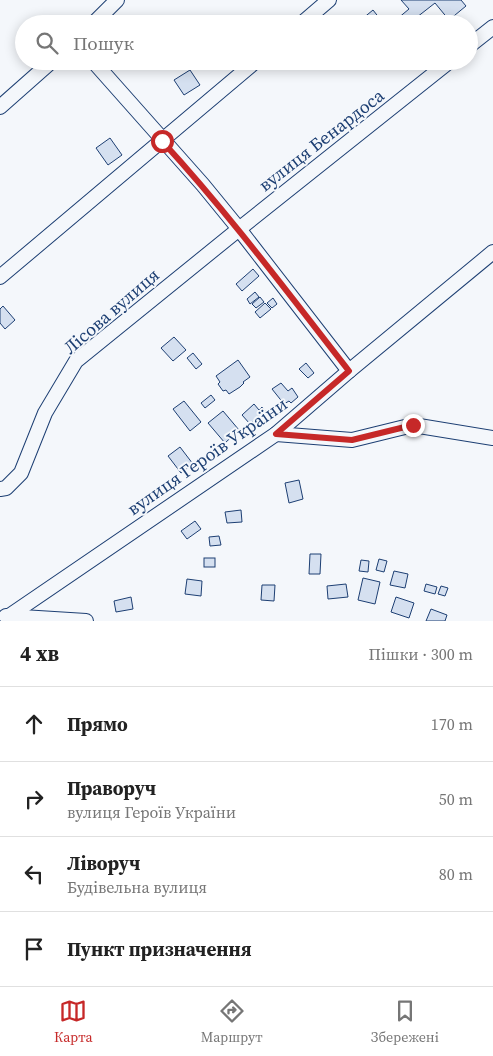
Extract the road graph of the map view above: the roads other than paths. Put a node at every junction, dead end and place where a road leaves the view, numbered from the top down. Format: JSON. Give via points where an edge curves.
{"nodes":[{"id":1,"x":117,"y":0,"type":"edge"},
{"id":2,"x":329,"y":0,"type":"edge"},
{"id":3,"x":102,"y":15,"type":"edge"},
{"id":4,"x":312,"y":15,"type":"edge"},
{"id":5,"x":493,"y":27,"type":"edge"},
{"id":6,"x":478,"y":39,"type":"edge"},
{"id":7,"x":42,"y":70,"type":"edge"},
{"id":8,"x":101,"y":70,"type":"edge"},
{"id":9,"x":245,"y":70,"type":"edge"},
{"id":10,"x":439,"y":70,"type":"edge"},
{"id":11,"x":0,"y":107,"type":"edge"},
{"id":12,"x":162,"y":141,"type":"junction"},
{"id":13,"x":239,"y":228,"type":"junction"},
{"id":14,"x":493,"y":252,"type":"edge"},
{"id":15,"x":0,"y":277,"type":"edge"},
{"id":16,"x":349,"y":371,"type":"junction"},
{"id":17,"x":276,"y":434,"type":"junction"},
{"id":18,"x":493,"y":438,"type":"edge"},
{"id":19,"x":0,"y":490,"type":"edge"},
{"id":20,"x":5,"y":616,"type":"edge"},
{"id":21,"x":86,"y":621,"type":"edge"}],
"edges":[{"from":1,"to":3,"type":"street"},
{"from":2,"to":4,"type":"street"},
{"from":5,"to":6,"type":"street"},
{"from":7,"to":11,"type":"street"},
{"from":8,"to":12,"type":"street"},
{"from":9,"to":12,"type":"street"},
{"from":10,"to":13,"type":"street","name":"вулиця Бенардоса"},
{"from":12,"to":13,"type":"street"},
{"from":12,"to":15,"type":"street"},
{"from":13,"to":16,"type":"street"},
{"from":13,"to":19,"type":"street","name":"Лісова вулиця","via":[[76,361],[45,413],[21,473]]},
{"from":14,"to":16,"type":"street","name":"вулиця Героїв України"},
{"from":16,"to":17,"type":"street","name":"вулиця Героїв України"},
{"from":17,"to":18,"type":"street","via":[[352,440],[413,425]]},
{"from":17,"to":20,"type":"street","name":"вулиця Героїв України"},
{"from":20,"to":21,"type":"street"}]}
